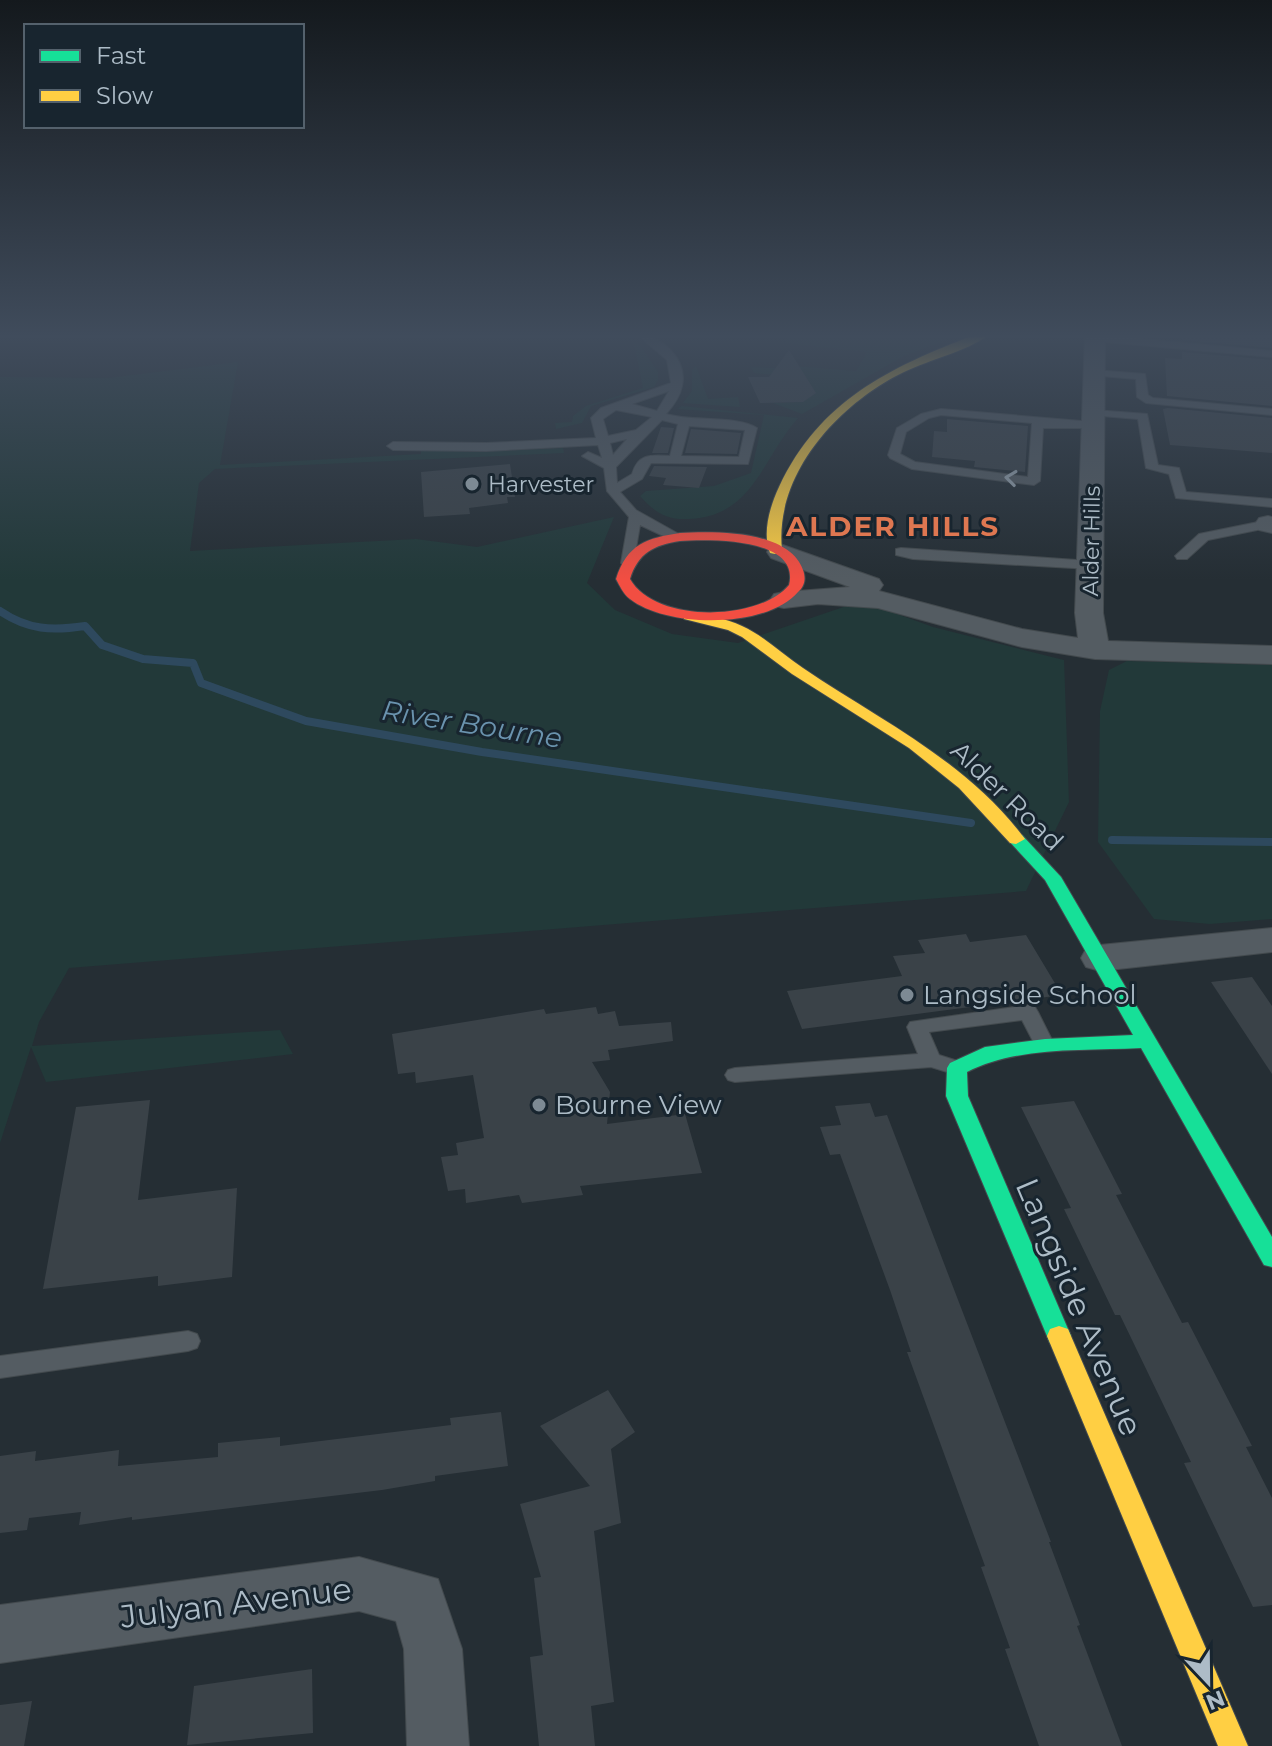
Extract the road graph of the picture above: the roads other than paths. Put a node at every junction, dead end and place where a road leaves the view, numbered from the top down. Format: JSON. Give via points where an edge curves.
{"nodes":[{"id":1,"x":598,"y":416,"type":"edge"},
{"id":2,"x":831,"y":416,"type":"edge"},
{"id":3,"x":924,"y":416,"type":"edge"},
{"id":4,"x":987,"y":416,"type":"edge"},
{"id":5,"x":1135,"y":416,"type":"edge"},
{"id":6,"x":1143,"y":416,"type":"edge"},
{"id":7,"x":659,"y":417,"type":"joint"},
{"id":8,"x":1094,"y":419,"type":"junction"},
{"id":9,"x":684,"y":422,"type":"junction"},
{"id":10,"x":1064,"y":424,"type":"junction"},
{"id":11,"x":598,"y":426,"type":"junction"},
{"id":12,"x":639,"y":433,"type":"junction"},
{"id":13,"x":495,"y":438,"type":"junction"},
{"id":14,"x":601,"y":441,"type":"junction"},
{"id":15,"x":543,"y":444,"type":"junction"},
{"id":16,"x":588,"y":456,"type":"dead end"},
{"id":17,"x":675,"y":458,"type":"junction"},
{"id":18,"x":610,"y":466,"type":"junction"},
{"id":19,"x":613,"y":491,"type":"junction"},
{"id":20,"x":777,"y":506,"type":"junction"},
{"id":21,"x":1271,"y":517,"type":"edge"},
{"id":22,"x":635,"y":518,"type":"junction"},
{"id":23,"x":700,"y":536,"type":"junction"},
{"id":24,"x":679,"y":538,"type":"junction"},
{"id":25,"x":777,"y":551,"type":"junction"},
{"id":26,"x":901,"y":552,"type":"dead end"},
{"id":27,"x":1182,"y":556,"type":"dead end"},
{"id":28,"x":628,"y":563,"type":"junction"},
{"id":29,"x":1091,"y":565,"type":"junction"},
{"id":30,"x":922,"y":608,"type":"junction"},
{"id":31,"x":778,"y":614,"type":"junction"},
{"id":32,"x":689,"y":616,"type":"junction"},
{"id":33,"x":1095,"y":650,"type":"junction"},
{"id":34,"x":1272,"y":655,"type":"edge"},
{"id":35,"x":797,"y":671,"type":"junction"},
{"id":36,"x":1272,"y":940,"type":"edge"},
{"id":37,"x":1100,"y":958,"type":"junction"},
{"id":38,"x":1147,"y":1041,"type":"junction"},
{"id":39,"x":1045,"y":1046,"type":"junction"},
{"id":40,"x":931,"y":1060,"type":"junction"},
{"id":41,"x":957,"y":1068,"type":"junction"},
{"id":42,"x":735,"y":1075,"type":"dead end"},
{"id":43,"x":1272,"y":1258,"type":"edge"},
{"id":44,"x":188,"y":1341,"type":"dead end"},
{"id":45,"x":0,"y":1367,"type":"edge"},
{"id":46,"x":0,"y":1634,"type":"edge"},
{"id":47,"x":438,"y":1746,"type":"edge"},
{"id":48,"x":1233,"y":1746,"type":"edge"}],
"edges":[{"from":1,"to":11,"type":"lane"},
{"from":2,"to":20,"type":"main road","via":[[805,448]]},
{"from":10,"to":3,"type":"lane","one_way":true,"via":[[1037,425],[1034,481],[912,465],[894,455],[901,430]]},
{"from":4,"to":10,"type":"lane","one_way":true},
{"from":5,"to":8,"type":"lane"},
{"from":6,"to":21,"type":"lane","via":[[1152,468],[1175,471],[1180,495]]},
{"from":7,"to":9,"type":"lane"},
{"from":7,"to":12,"type":"lane"},
{"from":8,"to":10,"type":"lane"},
{"from":8,"to":29,"type":"street","name":"Alder Hills"},
{"from":9,"to":17,"type":"lane"},
{"from":9,"to":17,"type":"lane","via":[[751,428],[743,462]]},
{"from":11,"to":13,"type":"lane","via":[[568,434]]},
{"from":11,"to":14,"type":"lane"},
{"from":12,"to":14,"type":"lane"},
{"from":12,"to":18,"type":"lane"},
{"from":13,"to":15,"type":"lane"},
{"from":13,"to":15,"type":"lane","via":[[393,446]]},
{"from":14,"to":15,"type":"lane"},
{"from":14,"to":18,"type":"lane"},
{"from":16,"to":18,"type":"lane"},
{"from":17,"to":19,"type":"lane","via":[[648,459],[638,476]]},
{"from":18,"to":19,"type":"lane"},
{"from":19,"to":22,"type":"lane"},
{"from":20,"to":23,"type":"main road"},
{"from":20,"to":25,"type":"main road","via":[[771,531]]},
{"from":21,"to":27,"type":"lane","via":[[1204,537]]},
{"from":22,"to":24,"type":"lane"},
{"from":22,"to":28,"type":"lane"},
{"from":23,"to":24,"type":"main road"},
{"from":23,"to":25,"type":"main road","via":[[744,539]]},
{"from":24,"to":28,"type":"main road","via":[[646,548]]},
{"from":25,"to":30,"type":"street"},
{"from":25,"to":31,"type":"main road","via":[[794,565],[798,576]]},
{"from":26,"to":29,"type":"lane"},
{"from":28,"to":32,"type":"main road","via":[[625,580],[635,595]]},
{"from":29,"to":33,"type":"street","name":"Alder Hills","via":[[1089,613]]},
{"from":30,"to":31,"type":"street","via":[[853,593]]},
{"from":30,"to":33,"type":"street","via":[[1023,638]]},
{"from":31,"to":32,"type":"main road"},
{"from":31,"to":35,"type":"main road","name":"Alder Road"},
{"from":32,"to":35,"type":"main road","name":"Alder Road","via":[[733,627]]},
{"from":33,"to":34,"type":"street"},
{"from":35,"to":37,"type":"main road","name":"Alder Road","via":[[915,745],[965,784],[1052,877]]},
{"from":36,"to":37,"type":"street"},
{"from":37,"to":38,"type":"main road","name":"Alder Road"},
{"from":38,"to":39,"type":"main road"},
{"from":38,"to":43,"type":"main road","name":"Alder Road"},
{"from":39,"to":40,"type":"lane","via":[[1028,1012],[917,1027]]},
{"from":39,"to":41,"type":"main road","via":[[985,1054]]},
{"from":40,"to":41,"type":"lane"},
{"from":40,"to":42,"type":"lane"},
{"from":41,"to":48,"type":"main road","name":"Langside Avenue","via":[[957,1096]]},
{"from":44,"to":45,"type":"lane"},
{"from":46,"to":47,"type":"street","name":"Julyan Avenue","via":[[359,1584],[403,1595],[418,1599],[433,1649]]}]}
